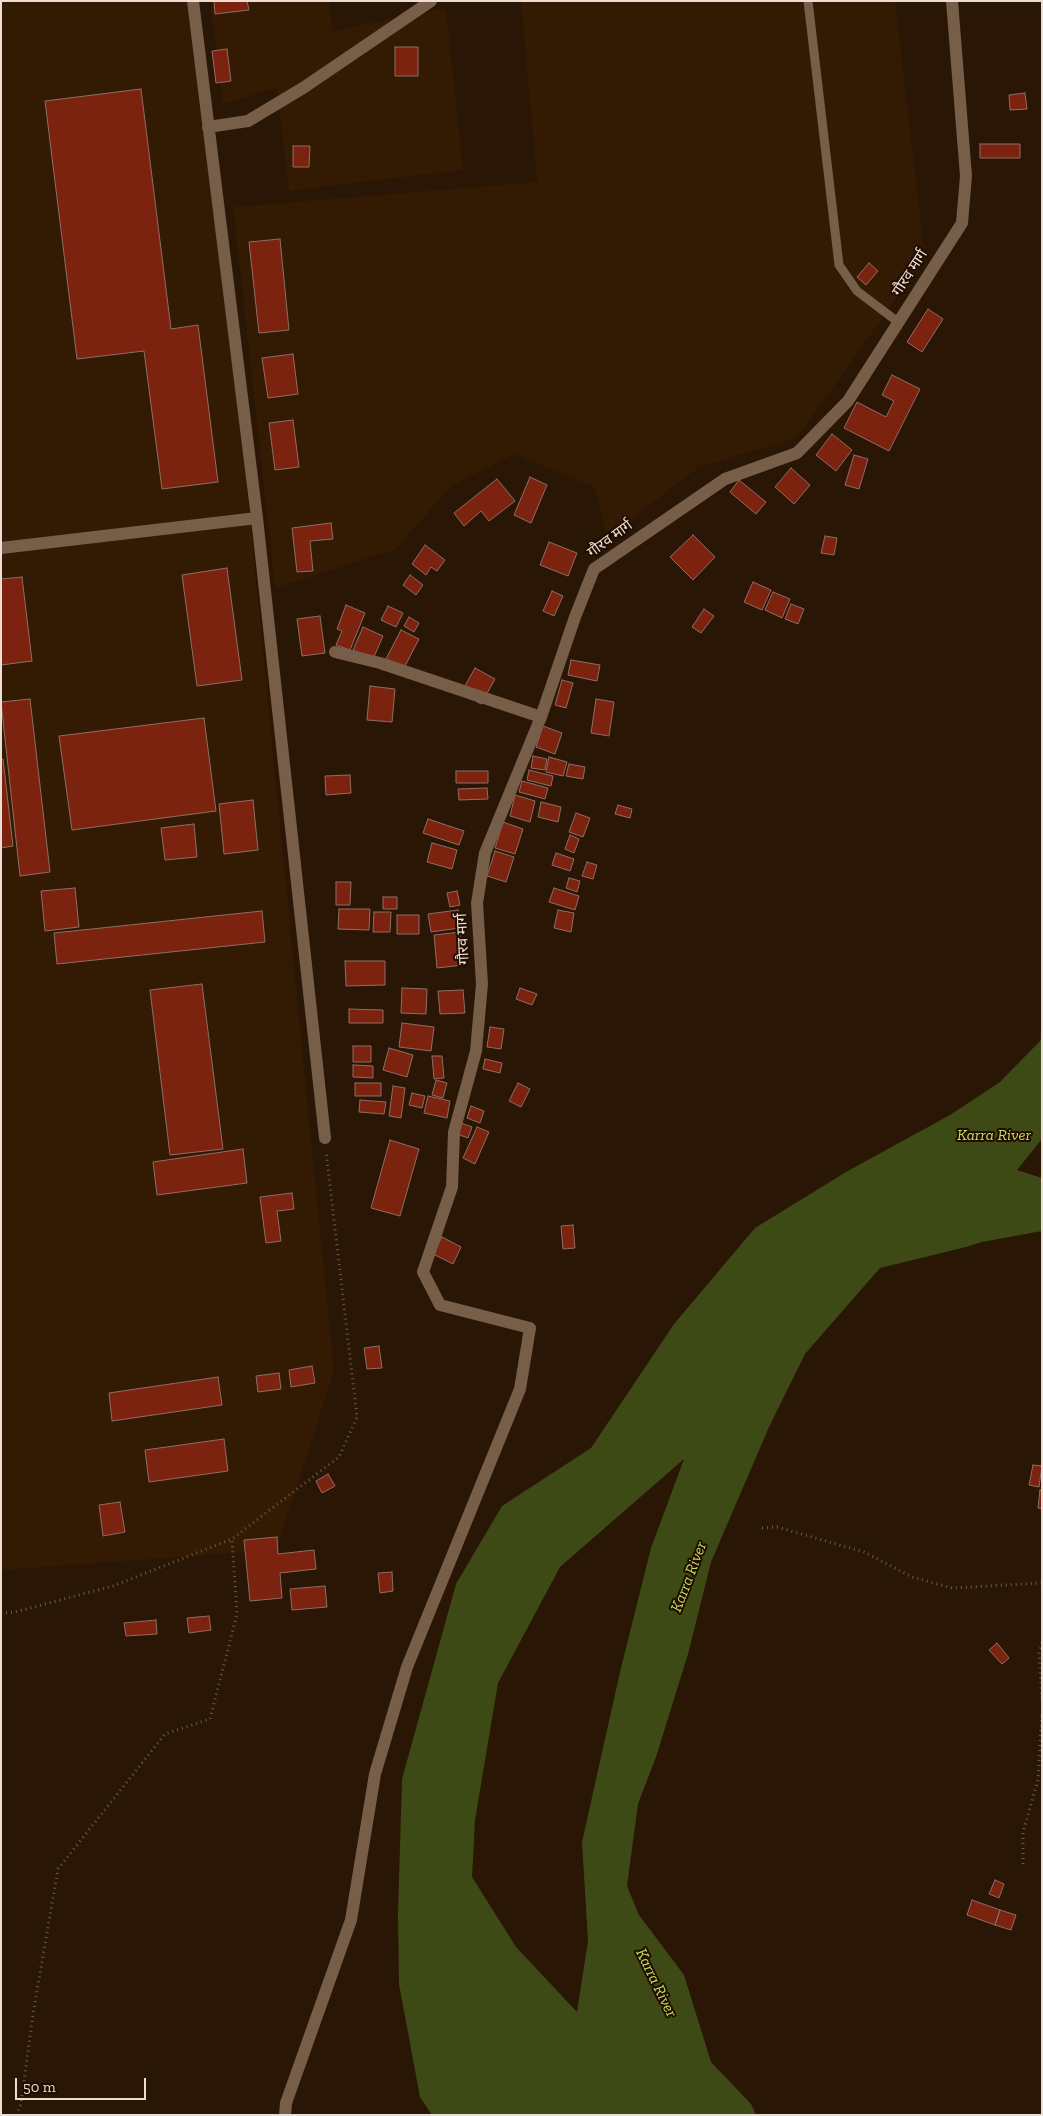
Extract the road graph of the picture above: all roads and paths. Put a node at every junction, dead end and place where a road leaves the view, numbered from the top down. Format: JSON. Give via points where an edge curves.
{"nodes":[{"id":1,"x":193,"y":1,"type":"edge"},
{"id":2,"x":431,"y":1,"type":"edge"},
{"id":3,"x":808,"y":1,"type":"edge"},
{"id":4,"x":952,"y":1,"type":"edge"},
{"id":5,"x":208,"y":127,"type":"junction"},
{"id":6,"x":898,"y":322,"type":"junction"},
{"id":7,"x":257,"y":518,"type":"junction"},
{"id":8,"x":1,"y":548,"type":"edge"},
{"id":9,"x":335,"y":652,"type":"dead end"},
{"id":10,"x":541,"y":717,"type":"junction"},
{"id":11,"x":325,"y":1138,"type":"joint"},
{"id":12,"x":762,"y":1528,"type":"dead end"},
{"id":13,"x":232,"y":1539,"type":"junction"},
{"id":14,"x":1042,"y":1583,"type":"edge"},
{"id":15,"x":1,"y":1613,"type":"edge"},
{"id":16,"x":1042,"y":1643,"type":"edge"},
{"id":17,"x":1042,"y":1700,"type":"edge"},
{"id":18,"x":1042,"y":1713,"type":"edge"},
{"id":19,"x":1023,"y":1864,"type":"dead end"},
{"id":20,"x":16,"y":2115,"type":"edge"},
{"id":21,"x":285,"y":2115,"type":"edge"}],
"edges":[{"from":1,"to":5,"type":"street"},
{"from":2,"to":5,"type":"street","via":[[304,88],[248,121]]},
{"from":3,"to":6,"type":"lane","via":[[839,265],[857,291]]},
{"from":4,"to":6,"type":"street","name":"गौरव मार्ग","via":[[966,176],[962,223]]},
{"from":5,"to":7,"type":"street"},
{"from":6,"to":10,"type":"street","name":"गौरव मार्ग","via":[[848,400],[797,453],[725,479],[594,569]]},
{"from":7,"to":8,"type":"street"},
{"from":7,"to":11,"type":"street"},
{"from":9,"to":10,"type":"street","via":[[380,663]]},
{"from":10,"to":21,"type":"street","name":"गौरव मार्ग","via":[[485,853],[477,903],[482,984],[476,1051],[454,1132],[452,1186],[422,1272],[440,1305],[530,1328],[520,1389],[407,1667],[375,1774],[351,1920],[286,2103]]},
{"from":11,"to":13,"type":"path","via":[[357,1417],[339,1457]]},
{"from":12,"to":14,"type":"path","via":[[777,1527],[864,1552],[912,1577],[952,1588]]},
{"from":13,"to":15,"type":"path","via":[[112,1586]]},
{"from":13,"to":20,"type":"path","via":[[237,1614],[210,1718],[165,1734],[58,1869],[21,2104]]},
{"from":16,"to":17,"type":"path","via":[[1039,1654]]},
{"from":18,"to":19,"type":"path","via":[[1038,1780],[1023,1832]]}]}
